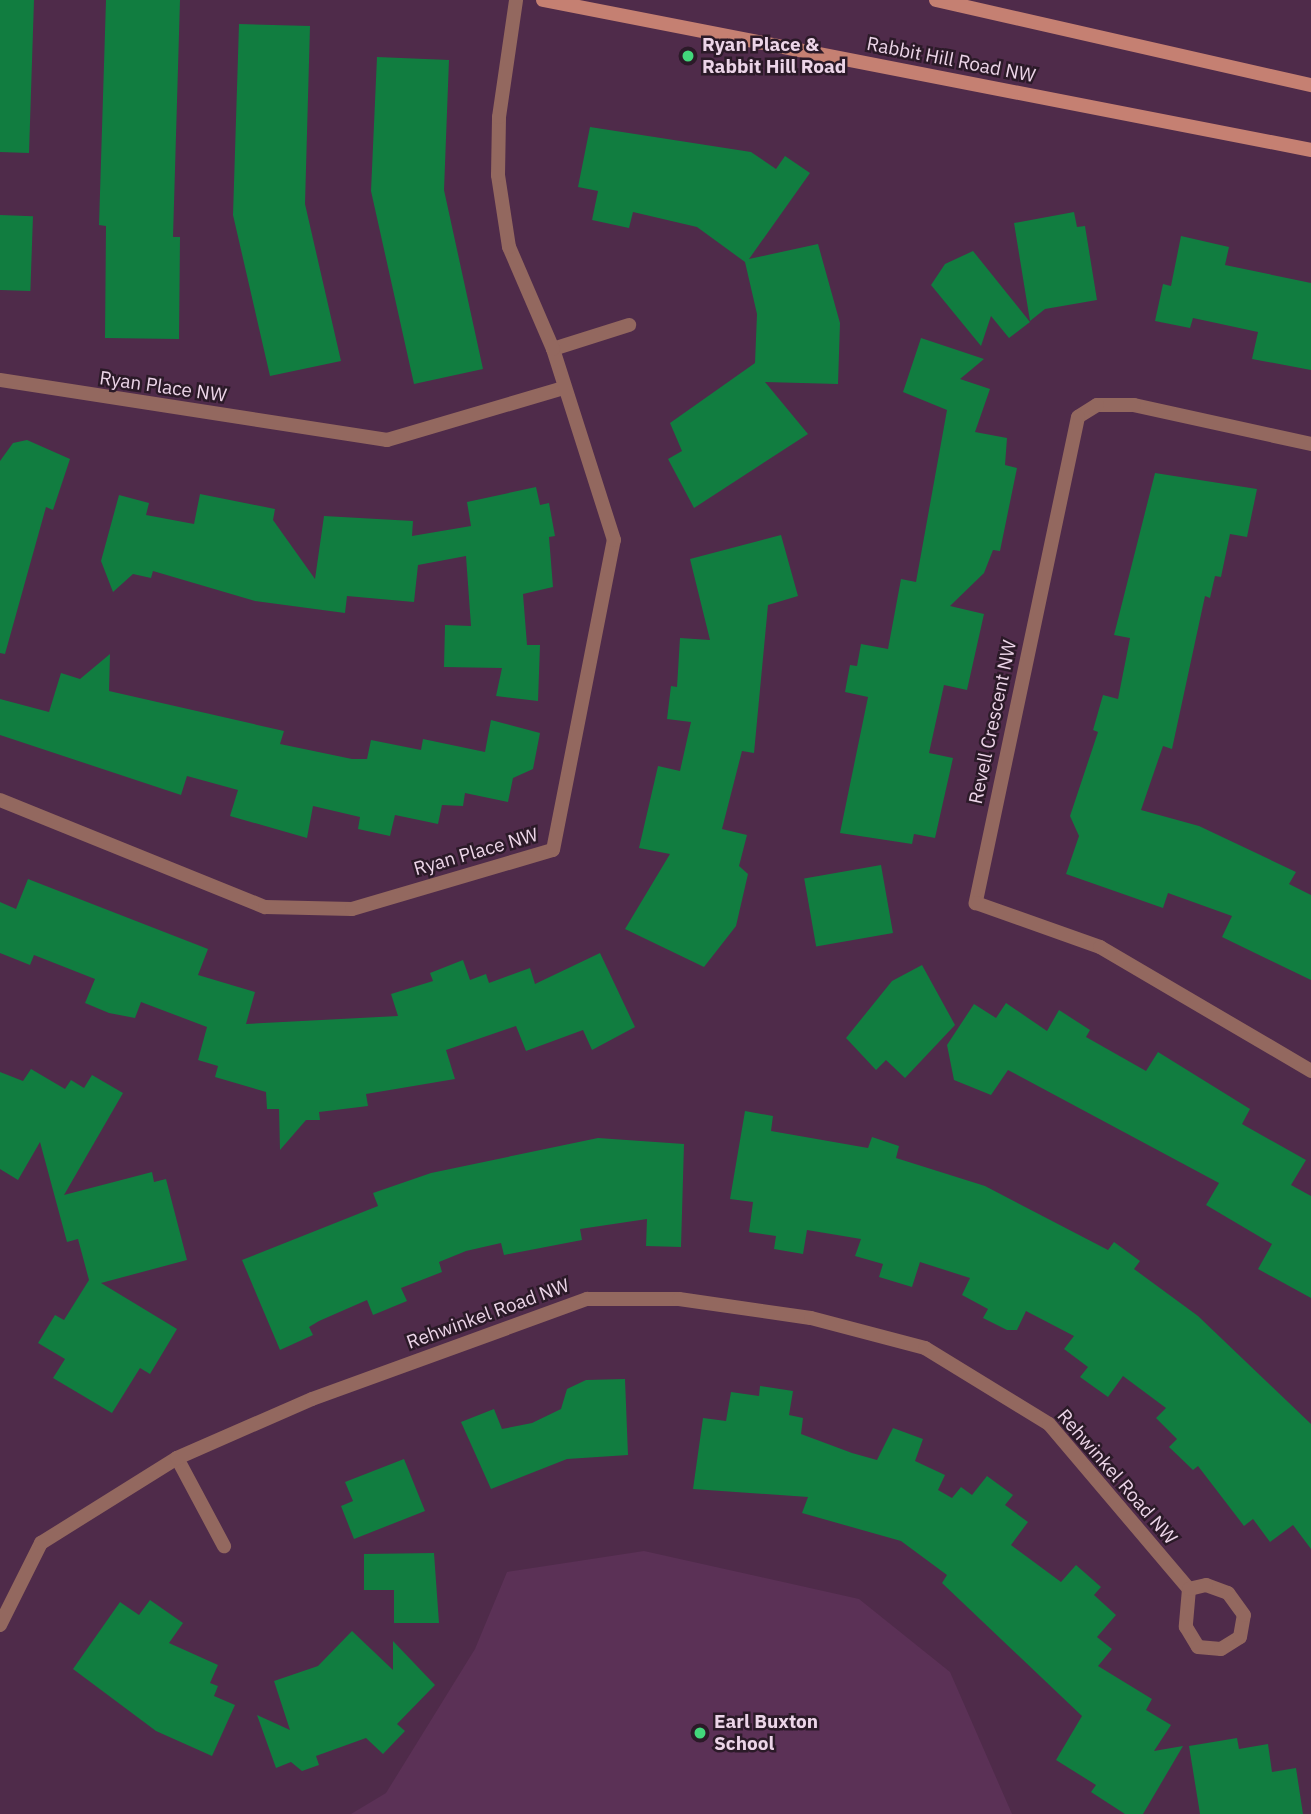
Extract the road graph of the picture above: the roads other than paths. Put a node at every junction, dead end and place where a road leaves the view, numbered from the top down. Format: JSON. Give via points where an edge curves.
{"nodes":[{"id":1,"x":516,"y":0,"type":"edge"},
{"id":2,"x":543,"y":0,"type":"edge"},
{"id":3,"x":936,"y":0,"type":"edge"},
{"id":4,"x":1311,"y":85,"type":"edge"},
{"id":5,"x":1311,"y":150,"type":"edge"},
{"id":6,"x":629,"y":325,"type":"dead end"},
{"id":7,"x":553,"y":349,"type":"junction"},
{"id":8,"x":0,"y":380,"type":"edge"},
{"id":9,"x":564,"y":388,"type":"junction"},
{"id":10,"x":1311,"y":444,"type":"edge"},
{"id":11,"x":0,"y":800,"type":"edge"},
{"id":12,"x":1311,"y":1071,"type":"edge"},
{"id":13,"x":177,"y":1458,"type":"junction"},
{"id":14,"x":224,"y":1546,"type":"dead end"},
{"id":15,"x":1189,"y":1589,"type":"junction"},
{"id":16,"x":0,"y":1625,"type":"edge"}],
"edges":[{"from":1,"to":7,"type":"street","name":"Ryan Place NW","via":[[499,117],[498,175],[509,247]]},
{"from":2,"to":5,"type":"main road","name":"Rabbit Hill Road NW"},
{"from":3,"to":4,"type":"main road"},
{"from":6,"to":7,"type":"street"},
{"from":7,"to":9,"type":"street","name":"Ryan Place NW"},
{"from":8,"to":9,"type":"street","name":"Ryan Place NW","via":[[387,440]]},
{"from":9,"to":11,"type":"street","name":"Ryan Place NW","via":[[614,540],[553,850],[352,909],[265,907]]},
{"from":10,"to":12,"type":"street","name":"Revell Crescent NW","via":[[1134,405],[1097,405],[1078,417],[976,903],[1100,947]]},
{"from":13,"to":14,"type":"street"},
{"from":13,"to":15,"type":"street","name":"Rehwinkel Road NW","via":[[312,1399],[587,1299],[679,1299],[811,1318],[925,1348],[1049,1424]]},
{"from":13,"to":16,"type":"street","name":"Rehwinkel Road NW","via":[[41,1543]]},
{"from":15,"to":15,"type":"street","via":[[1186,1627],[1198,1647],[1221,1649],[1240,1637],[1244,1615],[1228,1593],[1206,1585]]}]}
